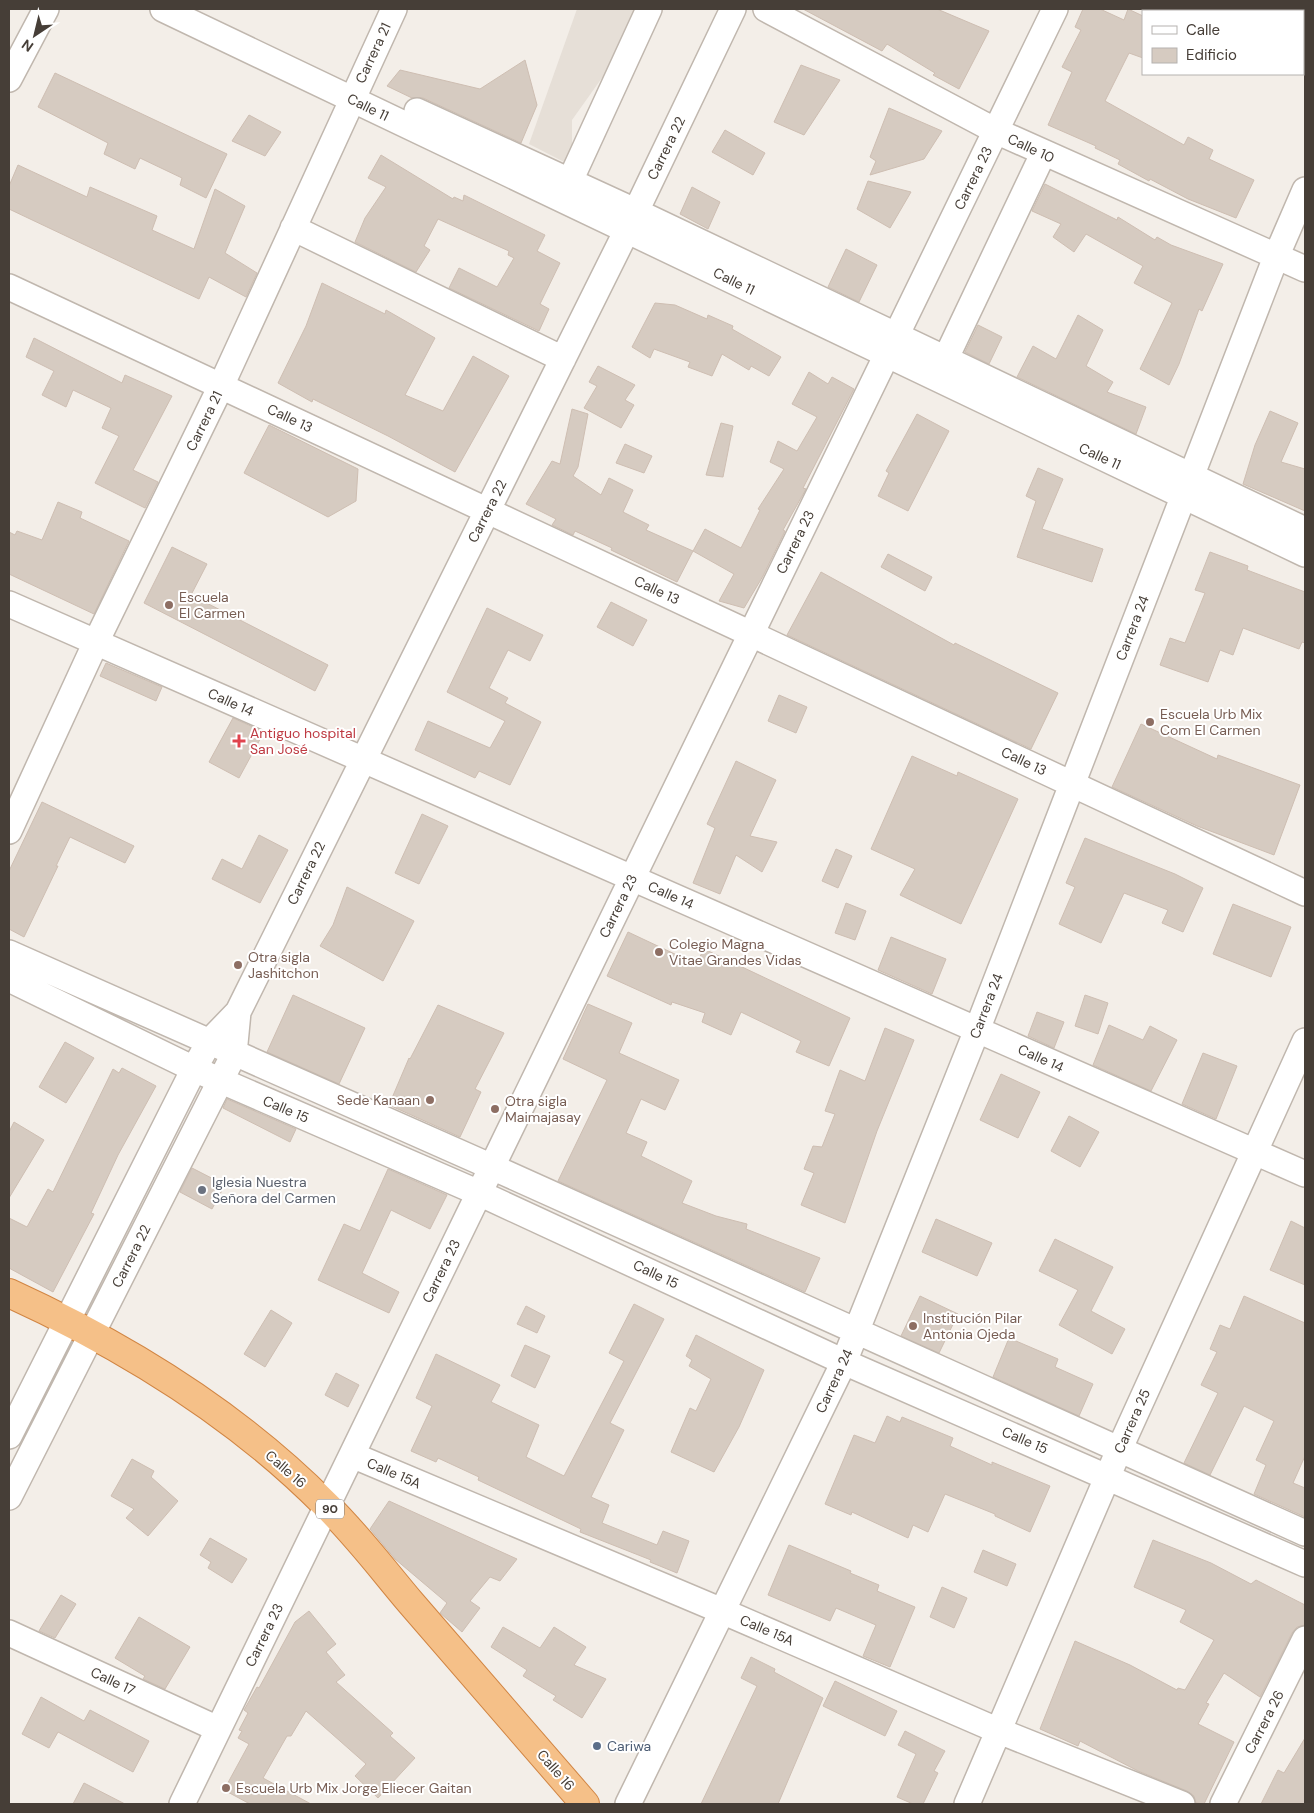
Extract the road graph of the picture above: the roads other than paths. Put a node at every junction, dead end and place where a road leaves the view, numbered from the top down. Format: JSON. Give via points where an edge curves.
{"nodes":[{"id":1,"x":46,"y":9,"type":"edge"},
{"id":2,"x":163,"y":9,"type":"edge"},
{"id":3,"x":200,"y":9,"type":"edge"},
{"id":4,"x":394,"y":9,"type":"edge"},
{"id":5,"x":649,"y":9,"type":"edge"},
{"id":6,"x":733,"y":9,"type":"edge"},
{"id":7,"x":766,"y":9,"type":"edge"},
{"id":8,"x":1055,"y":9,"type":"edge"},
{"id":9,"x":9,"y":79,"type":"edge"},
{"id":10,"x":355,"y":92,"type":"junction"},
{"id":11,"x":996,"y":131,"type":"junction"},
{"id":12,"x":1043,"y":154,"type":"junction"},
{"id":13,"x":570,"y":181,"type":"junction"},
{"id":14,"x":1305,"y":190,"type":"edge"},
{"id":15,"x":631,"y":221,"type":"junction"},
{"id":16,"x":293,"y":228,"type":"junction"},
{"id":17,"x":1276,"y":257,"type":"junction"},
{"id":18,"x":1305,"y":270,"type":"edge"},
{"id":19,"x":9,"y":287,"type":"edge"},
{"id":20,"x":892,"y":345,"type":"junction"},
{"id":21,"x":946,"y":358,"type":"junction"},
{"id":22,"x":563,"y":359,"type":"junction"},
{"id":23,"x":221,"y":386,"type":"junction"},
{"id":24,"x":1187,"y":486,"type":"junction"},
{"id":25,"x":488,"y":510,"type":"junction"},
{"id":26,"x":1305,"y":530,"type":"edge"},
{"id":27,"x":1305,"y":554,"type":"edge"},
{"id":28,"x":9,"y":604,"type":"edge"},
{"id":29,"x":751,"y":634,"type":"junction"},
{"id":30,"x":96,"y":642,"type":"junction"},
{"id":31,"x":362,"y":759,"type":"junction"},
{"id":32,"x":1071,"y":784,"type":"junction"},
{"id":33,"x":9,"y":831,"type":"edge"},
{"id":34,"x":632,"y":878,"type":"junction"},
{"id":35,"x":1305,"y":893,"type":"edge"},
{"id":36,"x":9,"y":953,"type":"edge"},
{"id":37,"x":9,"y":979,"type":"edge"},
{"id":38,"x":238,"y":1012,"type":"junction"},
{"id":39,"x":977,"y":1030,"type":"junction"},
{"id":40,"x":1305,"y":1041,"type":"edge"},
{"id":41,"x":208,"y":1042,"type":"junction"},
{"id":42,"x":234,"y":1054,"type":"junction"},
{"id":43,"x":194,"y":1069,"type":"junction"},
{"id":44,"x":220,"y":1080,"type":"junction"},
{"id":45,"x":1255,"y":1152,"type":"junction"},
{"id":46,"x":492,"y":1167,"type":"junction"},
{"id":47,"x":1305,"y":1174,"type":"edge"},
{"id":48,"x":480,"y":1193,"type":"junction"},
{"id":49,"x":9,"y":1293,"type":"edge"},
{"id":50,"x":67,"y":1320,"type":"junction"},
{"id":51,"x":856,"y":1332,"type":"junction"},
{"id":52,"x":92,"y":1333,"type":"junction"},
{"id":53,"x":844,"y":1362,"type":"junction"},
{"id":54,"x":9,"y":1436,"type":"edge"},
{"id":55,"x":1119,"y":1450,"type":"junction"},
{"id":56,"x":352,"y":1455,"type":"junction"},
{"id":57,"x":1108,"y":1476,"type":"junction"},
{"id":58,"x":9,"y":1497,"type":"edge"},
{"id":59,"x":327,"y":1506,"type":"junction"},
{"id":60,"x":1305,"y":1533,"type":"edge"},
{"id":61,"x":1305,"y":1564,"type":"edge"},
{"id":62,"x":722,"y":1611,"type":"junction"},
{"id":63,"x":9,"y":1633,"type":"edge"},
{"id":64,"x":1305,"y":1639,"type":"edge"},
{"id":65,"x":218,"y":1730,"type":"junction"},
{"id":66,"x":999,"y":1731,"type":"junction"},
{"id":67,"x":182,"y":1804,"type":"edge"},
{"id":68,"x":586,"y":1804,"type":"edge"},
{"id":69,"x":628,"y":1804,"type":"edge"},
{"id":70,"x":967,"y":1804,"type":"edge"},
{"id":71,"x":1182,"y":1804,"type":"edge"},
{"id":72,"x":1223,"y":1804,"type":"edge"}],
"edges":[{"from":1,"to":9,"type":"street"},
{"from":2,"to":10,"type":"street","name":"Calle 11"},
{"from":3,"to":10,"type":"street","name":"Calle 11"},
{"from":4,"to":10,"type":"street","name":"Carrera 21"},
{"from":5,"to":13,"type":"street"},
{"from":6,"to":15,"type":"street","name":"Carrera 22"},
{"from":7,"to":11,"type":"street","name":"Calle 10"},
{"from":8,"to":11,"type":"street","name":"Carrera 23"},
{"from":10,"to":13,"type":"street","name":"Calle 11"},
{"from":10,"to":15,"type":"street","name":"Calle 11"},
{"from":10,"to":16,"type":"street","name":"Carrera 21"},
{"from":11,"to":12,"type":"street","name":"Calle 10"},
{"from":11,"to":20,"type":"street","name":"Carrera 23"},
{"from":12,"to":17,"type":"street","name":"Calle 10"},
{"from":12,"to":21,"type":"street"},
{"from":13,"to":15,"type":"street","name":"Calle 11"},
{"from":14,"to":17,"type":"street","name":"Carrera 24"},
{"from":15,"to":20,"type":"street","name":"Calle 11"},
{"from":15,"to":22,"type":"street","name":"Carrera 22"},
{"from":16,"to":22,"type":"street"},
{"from":16,"to":23,"type":"street","name":"Carrera 21"},
{"from":17,"to":18,"type":"street","name":"Calle 10"},
{"from":17,"to":24,"type":"street","name":"Carrera 24"},
{"from":19,"to":23,"type":"street","name":"Calle 13"},
{"from":20,"to":21,"type":"street","name":"Calle 11"},
{"from":20,"to":24,"type":"street","name":"Calle 11"},
{"from":20,"to":29,"type":"street","name":"Carrera 23"},
{"from":21,"to":24,"type":"street","name":"Calle 11"},
{"from":22,"to":25,"type":"street","name":"Carrera 22"},
{"from":23,"to":25,"type":"street","name":"Calle 13"},
{"from":23,"to":30,"type":"street","name":"Carrera 21"},
{"from":24,"to":26,"type":"street","name":"Calle 11"},
{"from":24,"to":27,"type":"street","name":"Calle 11"},
{"from":24,"to":32,"type":"street","name":"Carrera 24"},
{"from":25,"to":29,"type":"street","name":"Calle 13"},
{"from":25,"to":31,"type":"street","name":"Carrera 22"},
{"from":28,"to":30,"type":"street","name":"Calle 14"},
{"from":29,"to":32,"type":"street","name":"Calle 13"},
{"from":29,"to":34,"type":"street","name":"Carrera 23"},
{"from":30,"to":31,"type":"street","name":"Calle 14"},
{"from":30,"to":33,"type":"street","name":"Carrera 21"},
{"from":31,"to":34,"type":"street","name":"Calle 14"},
{"from":31,"to":38,"type":"street","name":"Carrera 22"},
{"from":32,"to":35,"type":"street","name":"Calle 13"},
{"from":32,"to":39,"type":"street","name":"Carrera 24"},
{"from":34,"to":39,"type":"street","name":"Calle 14"},
{"from":34,"to":46,"type":"street","name":"Carrera 23"},
{"from":36,"to":41,"type":"street"},
{"from":37,"to":43,"type":"street","name":"Calle 15"},
{"from":38,"to":41,"type":"street","name":"Carrera 22"},
{"from":38,"to":42,"type":"street","name":"Carrera 22"},
{"from":39,"to":45,"type":"street","name":"Calle 14"},
{"from":39,"to":51,"type":"street","name":"Carrera 24"},
{"from":40,"to":45,"type":"street","name":"Carrera 25"},
{"from":41,"to":42,"type":"street"},
{"from":41,"to":43,"type":"street","name":"Carrera 22"},
{"from":42,"to":44,"type":"street","name":"Carrera 22"},
{"from":42,"to":46,"type":"street"},
{"from":43,"to":44,"type":"street","name":"Calle 15"},
{"from":43,"to":50,"type":"street","name":"Carrera 22"},
{"from":44,"to":48,"type":"street","name":"Calle 15"},
{"from":44,"to":52,"type":"street","name":"Carrera 22"},
{"from":45,"to":47,"type":"street","name":"Calle 14"},
{"from":45,"to":55,"type":"street","name":"Carrera 25"},
{"from":46,"to":48,"type":"street","name":"Carrera 23"},
{"from":46,"to":51,"type":"street"},
{"from":48,"to":53,"type":"street","name":"Calle 15"},
{"from":48,"to":56,"type":"street","name":"Carrera 23"},
{"from":49,"to":50,"type":"highway","name":"Calle 16","number":"90"},
{"from":50,"to":52,"type":"highway","name":"Calle 16","number":"90"},
{"from":50,"to":54,"type":"street","name":"Carrera 22"},
{"from":51,"to":53,"type":"street","name":"Carrera 24"},
{"from":51,"to":55,"type":"street"},
{"from":52,"to":58,"type":"street","name":"Carrera 22"},
{"from":52,"to":59,"type":"highway","name":"Calle 16","number":"90","via":[[156,1370],[216,1412],[273,1456]]},
{"from":53,"to":57,"type":"street","name":"Calle 15"},
{"from":53,"to":62,"type":"street","name":"Carrera 24"},
{"from":55,"to":57,"type":"street","name":"Carrera 25"},
{"from":55,"to":60,"type":"street"},
{"from":56,"to":59,"type":"street","name":"Carrera 23"},
{"from":56,"to":62,"type":"street","name":"Calle 15A"},
{"from":57,"to":61,"type":"street","name":"Calle 15"},
{"from":57,"to":66,"type":"street","name":"Carrera 25"},
{"from":59,"to":65,"type":"street","name":"Carrera 23"},
{"from":59,"to":68,"type":"highway","name":"Calle 16","number":"90"},
{"from":62,"to":66,"type":"street","name":"Calle 15A"},
{"from":62,"to":69,"type":"street","name":"Carrera 24"},
{"from":63,"to":65,"type":"street","name":"Calle 17"},
{"from":64,"to":72,"type":"street","name":"Carrera 26"},
{"from":65,"to":67,"type":"street","name":"Carrera 23"},
{"from":66,"to":70,"type":"street","name":"Carrera 25"},
{"from":66,"to":71,"type":"street","name":"Calle 15A"}]}
